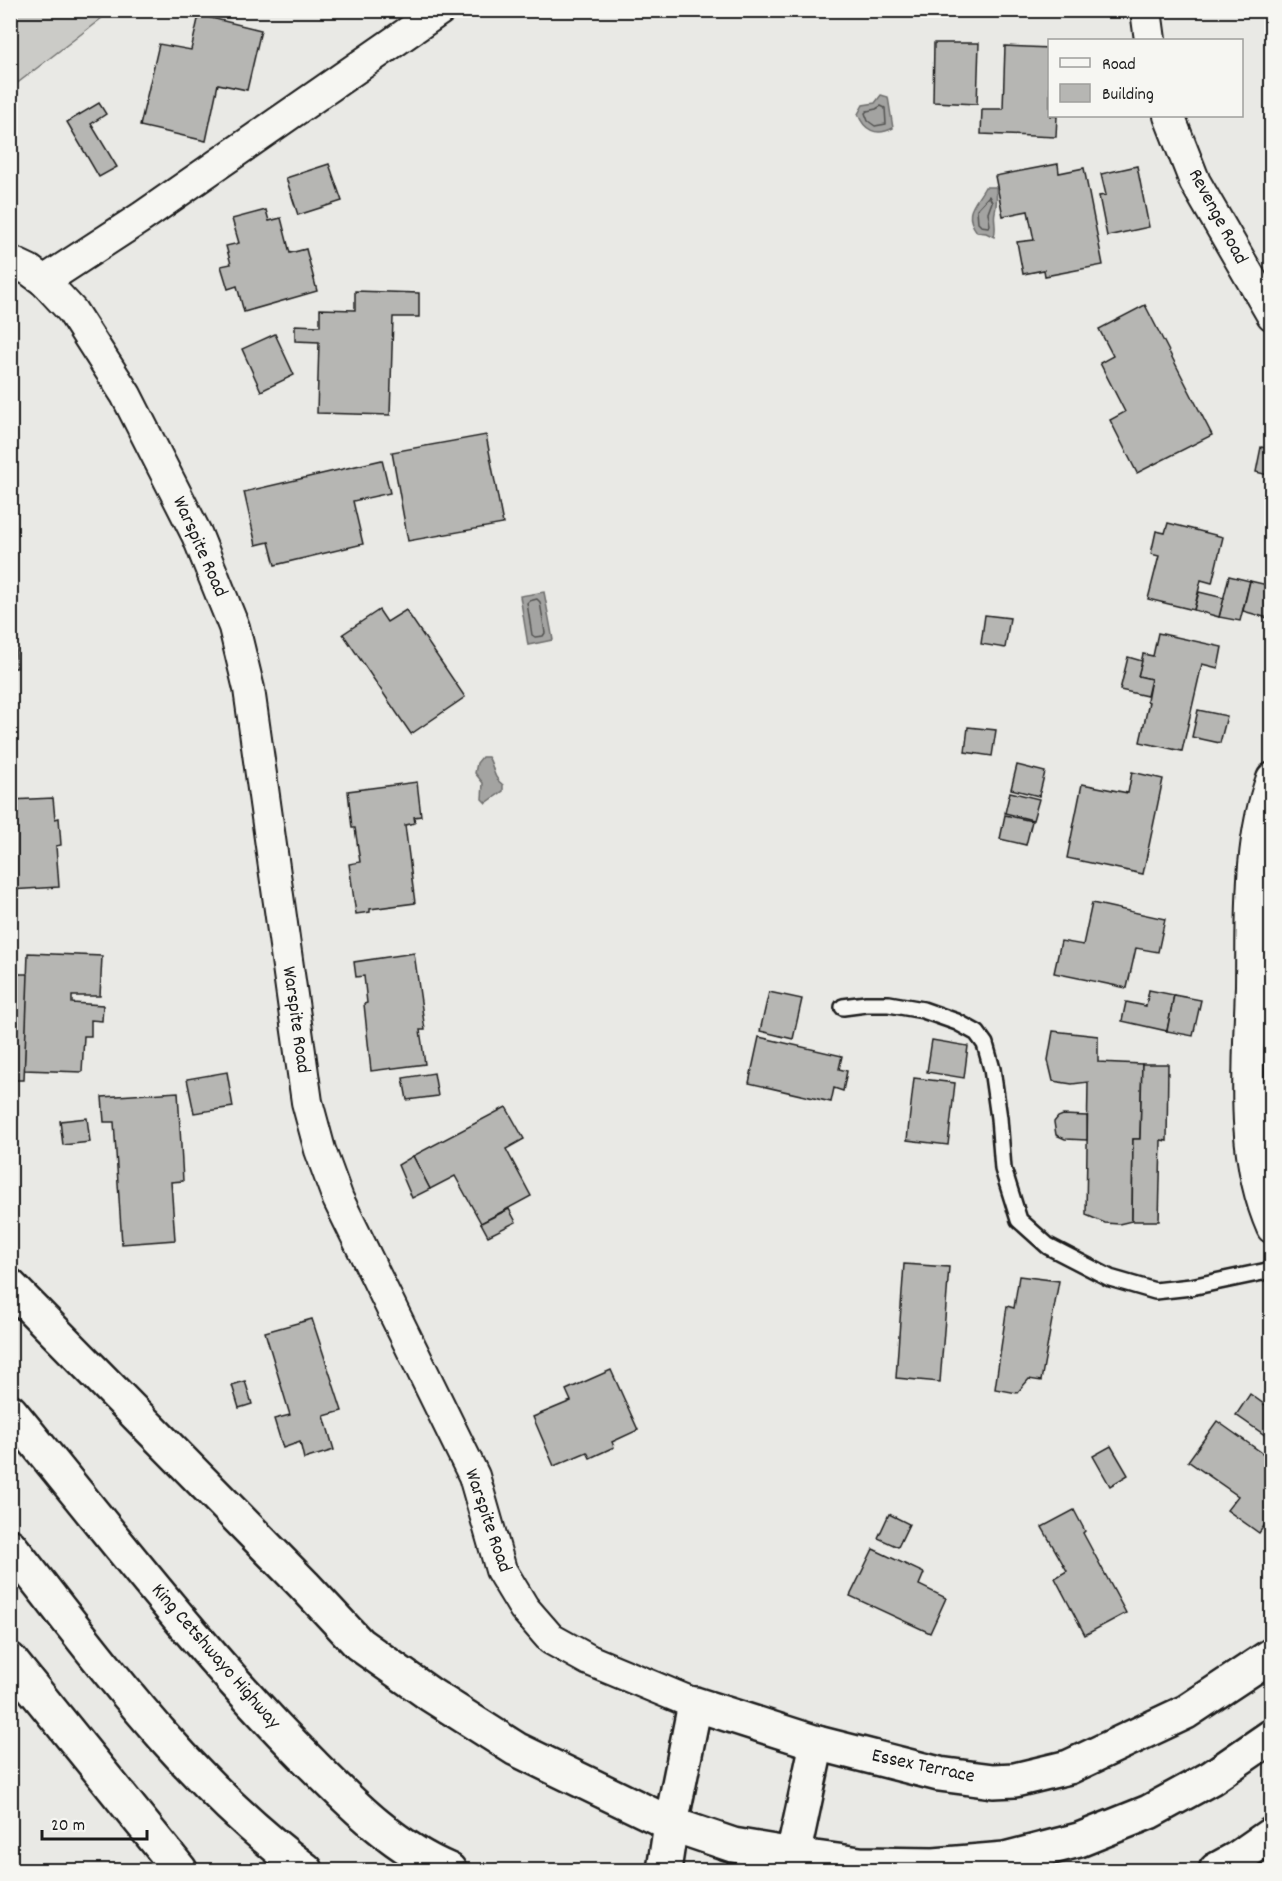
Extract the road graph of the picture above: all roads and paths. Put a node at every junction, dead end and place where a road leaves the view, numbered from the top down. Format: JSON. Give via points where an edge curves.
{"nodes":[{"id":1,"x":440,"y":10,"type":"edge"},
{"id":2,"x":1146,"y":10,"type":"edge"},
{"id":3,"x":1150,"y":39,"type":"edge"},
{"id":4,"x":1169,"y":117,"type":"edge"},
{"id":5,"x":10,"y":261,"type":"edge"},
{"id":6,"x":44,"y":281,"type":"junction"},
{"id":7,"x":1272,"y":315,"type":"edge"},
{"id":8,"x":1272,"y":778,"type":"edge"},
{"id":9,"x":843,"y":1007,"type":"dead end"},
{"id":10,"x":1261,"y":1128,"type":"edge"},
{"id":11,"x":1272,"y":1228,"type":"edge"},
{"id":12,"x":1272,"y":1270,"type":"edge"},
{"id":13,"x":10,"y":1286,"type":"edge"},
{"id":14,"x":10,"y":1411,"type":"edge"},
{"id":15,"x":10,"y":1546,"type":"edge"},
{"id":16,"x":1272,"y":1655,"type":"edge"},
{"id":17,"x":10,"y":1660,"type":"edge"},
{"id":18,"x":695,"y":1704,"type":"junction"},
{"id":19,"x":1272,"y":1736,"type":"edge"},
{"id":20,"x":817,"y":1743,"type":"junction"},
{"id":21,"x":671,"y":1824,"type":"junction"},
{"id":22,"x":1272,"y":1834,"type":"edge"},
{"id":23,"x":791,"y":1863,"type":"edge"},
{"id":24,"x":180,"y":1870,"type":"edge"},
{"id":25,"x":306,"y":1870,"type":"edge"},
{"id":26,"x":449,"y":1870,"type":"edge"},
{"id":27,"x":664,"y":1870,"type":"edge"},
{"id":28,"x":1216,"y":1870,"type":"edge"}],
"edges":[{"from":1,"to":6,"type":"street"},
{"from":2,"to":3,"type":"street"},
{"from":4,"to":7,"type":"street","name":"Revenge Road","via":[[1196,183]]},
{"from":5,"to":6,"type":"street","name":"Warspite Road"},
{"from":6,"to":18,"type":"street","name":"Warspite Road","via":[[72,311],[126,395],[197,536],[234,627],[249,689],[307,1102],[320,1150],[338,1199],[474,1476],[501,1570],[524,1608],[551,1639],[589,1660]]},
{"from":8,"to":10,"type":"street","via":[[1263,801],[1253,880],[1249,1095]]},
{"from":9,"to":12,"type":"lane","via":[[889,1004],[923,1010],[977,1033],[992,1069],[1003,1169],[1019,1220],[1048,1246],[1110,1278],[1155,1291]]},
{"from":10,"to":11,"type":"street","via":[[1253,1161]]},
{"from":13,"to":21,"type":"main road","via":[[359,1644],[516,1749]]},
{"from":14,"to":26,"type":"main road","name":"King Cetshwayo Highway","via":[[215,1660],[285,1737],[360,1812],[428,1862]]},
{"from":15,"to":25,"type":"main road","via":[[143,1715],[205,1782]]},
{"from":16,"to":20,"type":"main road","name":"Essex Terrace","via":[[1186,1712],[1069,1767],[1015,1780],[939,1774]]},
{"from":17,"to":24,"type":"main road"},
{"from":18,"to":20,"type":"main road","name":"Essex Terrace"},
{"from":18,"to":21,"type":"main road"},
{"from":19,"to":23,"type":"main road","via":[[1211,1778],[1149,1812],[1079,1840],[1005,1859],[934,1865]]},
{"from":20,"to":23,"type":"main road"},
{"from":21,"to":23,"type":"main road"},
{"from":21,"to":27,"type":"main road"},
{"from":22,"to":28,"type":"main road"}]}
